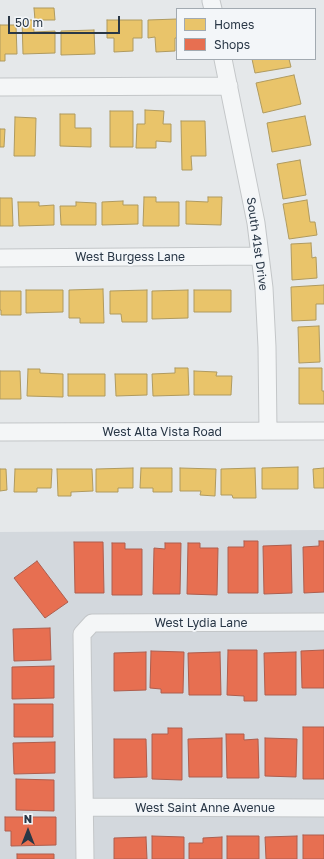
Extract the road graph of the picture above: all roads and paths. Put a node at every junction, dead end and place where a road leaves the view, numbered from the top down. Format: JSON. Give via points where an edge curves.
{"nodes":[{"id":1,"x":223,"y":60,"type":"edge"},
{"id":2,"x":228,"y":86,"type":"junction"},
{"id":3,"x":0,"y":87,"type":"edge"},
{"id":4,"x":260,"y":256,"type":"junction"},
{"id":5,"x":0,"y":258,"type":"edge"},
{"id":6,"x":268,"y":431,"type":"junction"},
{"id":7,"x":324,"y":431,"type":"edge"},
{"id":8,"x":0,"y":432,"type":"edge"},
{"id":9,"x":324,"y":622,"type":"edge"},
{"id":10,"x":85,"y":807,"type":"junction"},
{"id":11,"x":324,"y":808,"type":"edge"},
{"id":12,"x":85,"y":859,"type":"edge"}],
"edges":[{"from":1,"to":2,"type":"street","name":"South 41st Drive"},
{"from":2,"to":3,"type":"street"},
{"from":2,"to":4,"type":"street","name":"South 41st Drive","via":[[256,223]]},
{"from":4,"to":5,"type":"street","name":"West Burgess Lane"},
{"from":4,"to":6,"type":"street","name":"South 41st Drive","via":[[267,347]]},
{"from":6,"to":7,"type":"street","name":"West Alta Vista Road"},
{"from":6,"to":8,"type":"street","name":"West Alta Vista Road"},
{"from":9,"to":10,"type":"street","name":"West Lydia Lane","via":[[92,623],[82,634]]},
{"from":10,"to":11,"type":"street","name":"West Saint Anne Avenue"},
{"from":10,"to":12,"type":"street"}]}
